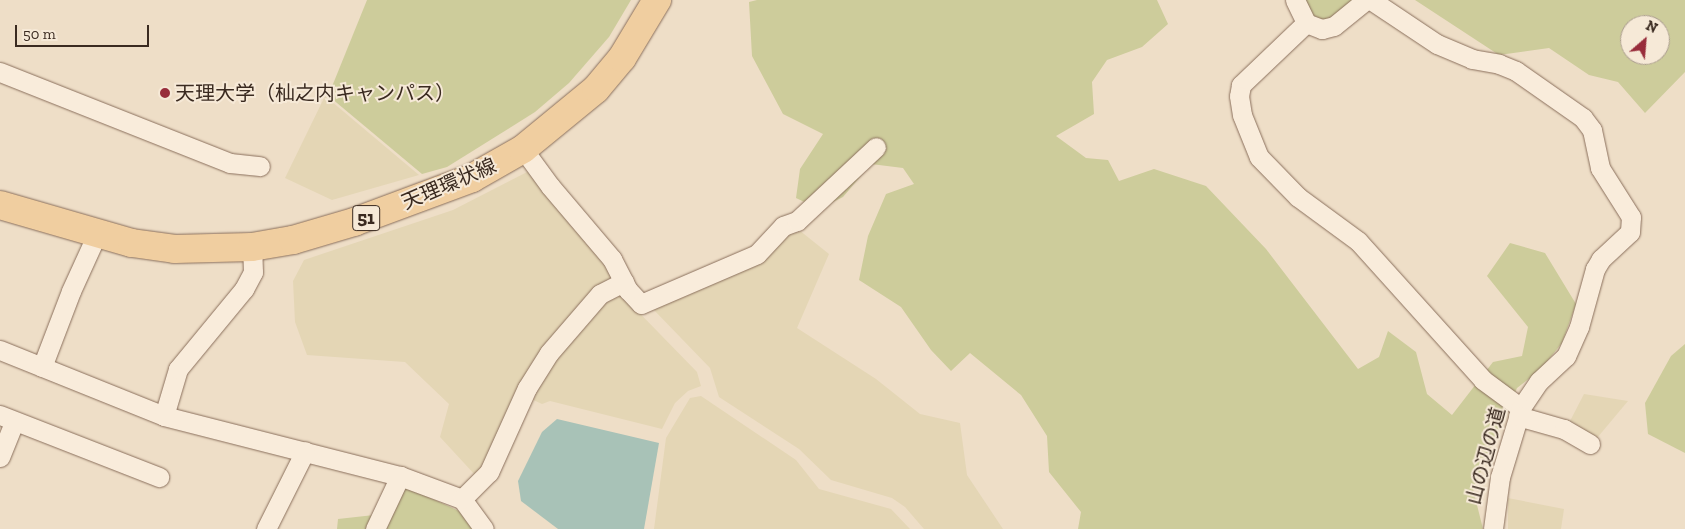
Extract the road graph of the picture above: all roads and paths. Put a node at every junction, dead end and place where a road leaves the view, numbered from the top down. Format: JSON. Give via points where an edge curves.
{"nodes":[{"id":1,"x":658,"y":0,"type":"edge"},
{"id":2,"x":1295,"y":0,"type":"edge"},
{"id":3,"x":1366,"y":0,"type":"edge"},
{"id":4,"x":1371,"y":0,"type":"edge"},
{"id":5,"x":1306,"y":23,"type":"junction"},
{"id":6,"x":0,"y":72,"type":"edge"},
{"id":7,"x":876,"y":147,"type":"dead end"},
{"id":8,"x":523,"y":149,"type":"junction"},
{"id":9,"x":260,"y":166,"type":"dead end"},
{"id":10,"x":0,"y":205,"type":"edge"},
{"id":11,"x":97,"y":234,"type":"junction"},
{"id":12,"x":252,"y":247,"type":"junction"},
{"id":13,"x":624,"y":282,"type":"junction"},
{"id":14,"x":0,"y":350,"type":"edge"},
{"id":15,"x":42,"y":367,"type":"junction"},
{"id":16,"x":1520,"y":412,"type":"junction"},
{"id":17,"x":164,"y":416,"type":"junction"},
{"id":18,"x":7,"y":419,"type":"edge"},
{"id":19,"x":1590,"y":444,"type":"dead end"},
{"id":20,"x":305,"y":451,"type":"junction"},
{"id":21,"x":0,"y":457,"type":"edge"},
{"id":22,"x":400,"y":476,"type":"junction"},
{"id":23,"x":159,"y":477,"type":"dead end"},
{"id":24,"x":462,"y":498,"type":"junction"},
{"id":25,"x":266,"y":529,"type":"edge"},
{"id":26,"x":374,"y":529,"type":"edge"},
{"id":27,"x":484,"y":529,"type":"edge"},
{"id":28,"x":1493,"y":529,"type":"edge"}],
"edges":[{"from":1,"to":8,"type":"main road","name":"天理環状線","number":"51","via":[[622,58],[596,89]]},
{"from":2,"to":5,"type":"street"},
{"from":3,"to":5,"type":"street","via":[[1334,26],[1322,29]]},
{"from":4,"to":16,"type":"street","name":"山の辺の道","via":[[1408,28],[1438,44],[1472,59],[1499,64],[1523,76],[1583,118],[1592,130],[1600,168],[1627,206],[1631,217],[1630,232],[1601,259],[1595,269],[1579,327],[1566,356],[1539,381]]},
{"from":5,"to":16,"type":"street","via":[[1241,85],[1242,115],[1259,157],[1298,197],[1358,241],[1483,380]]},
{"from":6,"to":9,"type":"street","via":[[230,163]]},
{"from":7,"to":13,"type":"street","via":[[797,221],[783,226],[757,254],[746,260],[641,304]]},
{"from":8,"to":12,"type":"main road","name":"天理環状線","number":"51","via":[[472,178],[400,206],[293,240]]},
{"from":8,"to":13,"type":"street","via":[[612,258]]},
{"from":10,"to":11,"type":"main road","name":"天理環状線","number":"51"},
{"from":11,"to":12,"type":"main road","name":"天理環状線","number":"51","via":[[175,249]]},
{"from":11,"to":15,"type":"street"},
{"from":12,"to":17,"type":"street","via":[[253,272],[244,289],[178,369]]},
{"from":13,"to":24,"type":"street","via":[[600,294],[549,353],[527,388],[489,472]]},
{"from":14,"to":15,"type":"street"},
{"from":15,"to":17,"type":"street"},
{"from":16,"to":19,"type":"street","via":[[1564,429]]},
{"from":16,"to":28,"type":"street","name":"山の辺の道","via":[[1500,477]]},
{"from":17,"to":20,"type":"street"},
{"from":18,"to":21,"type":"street"},
{"from":18,"to":23,"type":"street"},
{"from":20,"to":22,"type":"street"},
{"from":20,"to":25,"type":"street"},
{"from":22,"to":24,"type":"street"},
{"from":22,"to":26,"type":"street"},
{"from":24,"to":27,"type":"street"}]}
